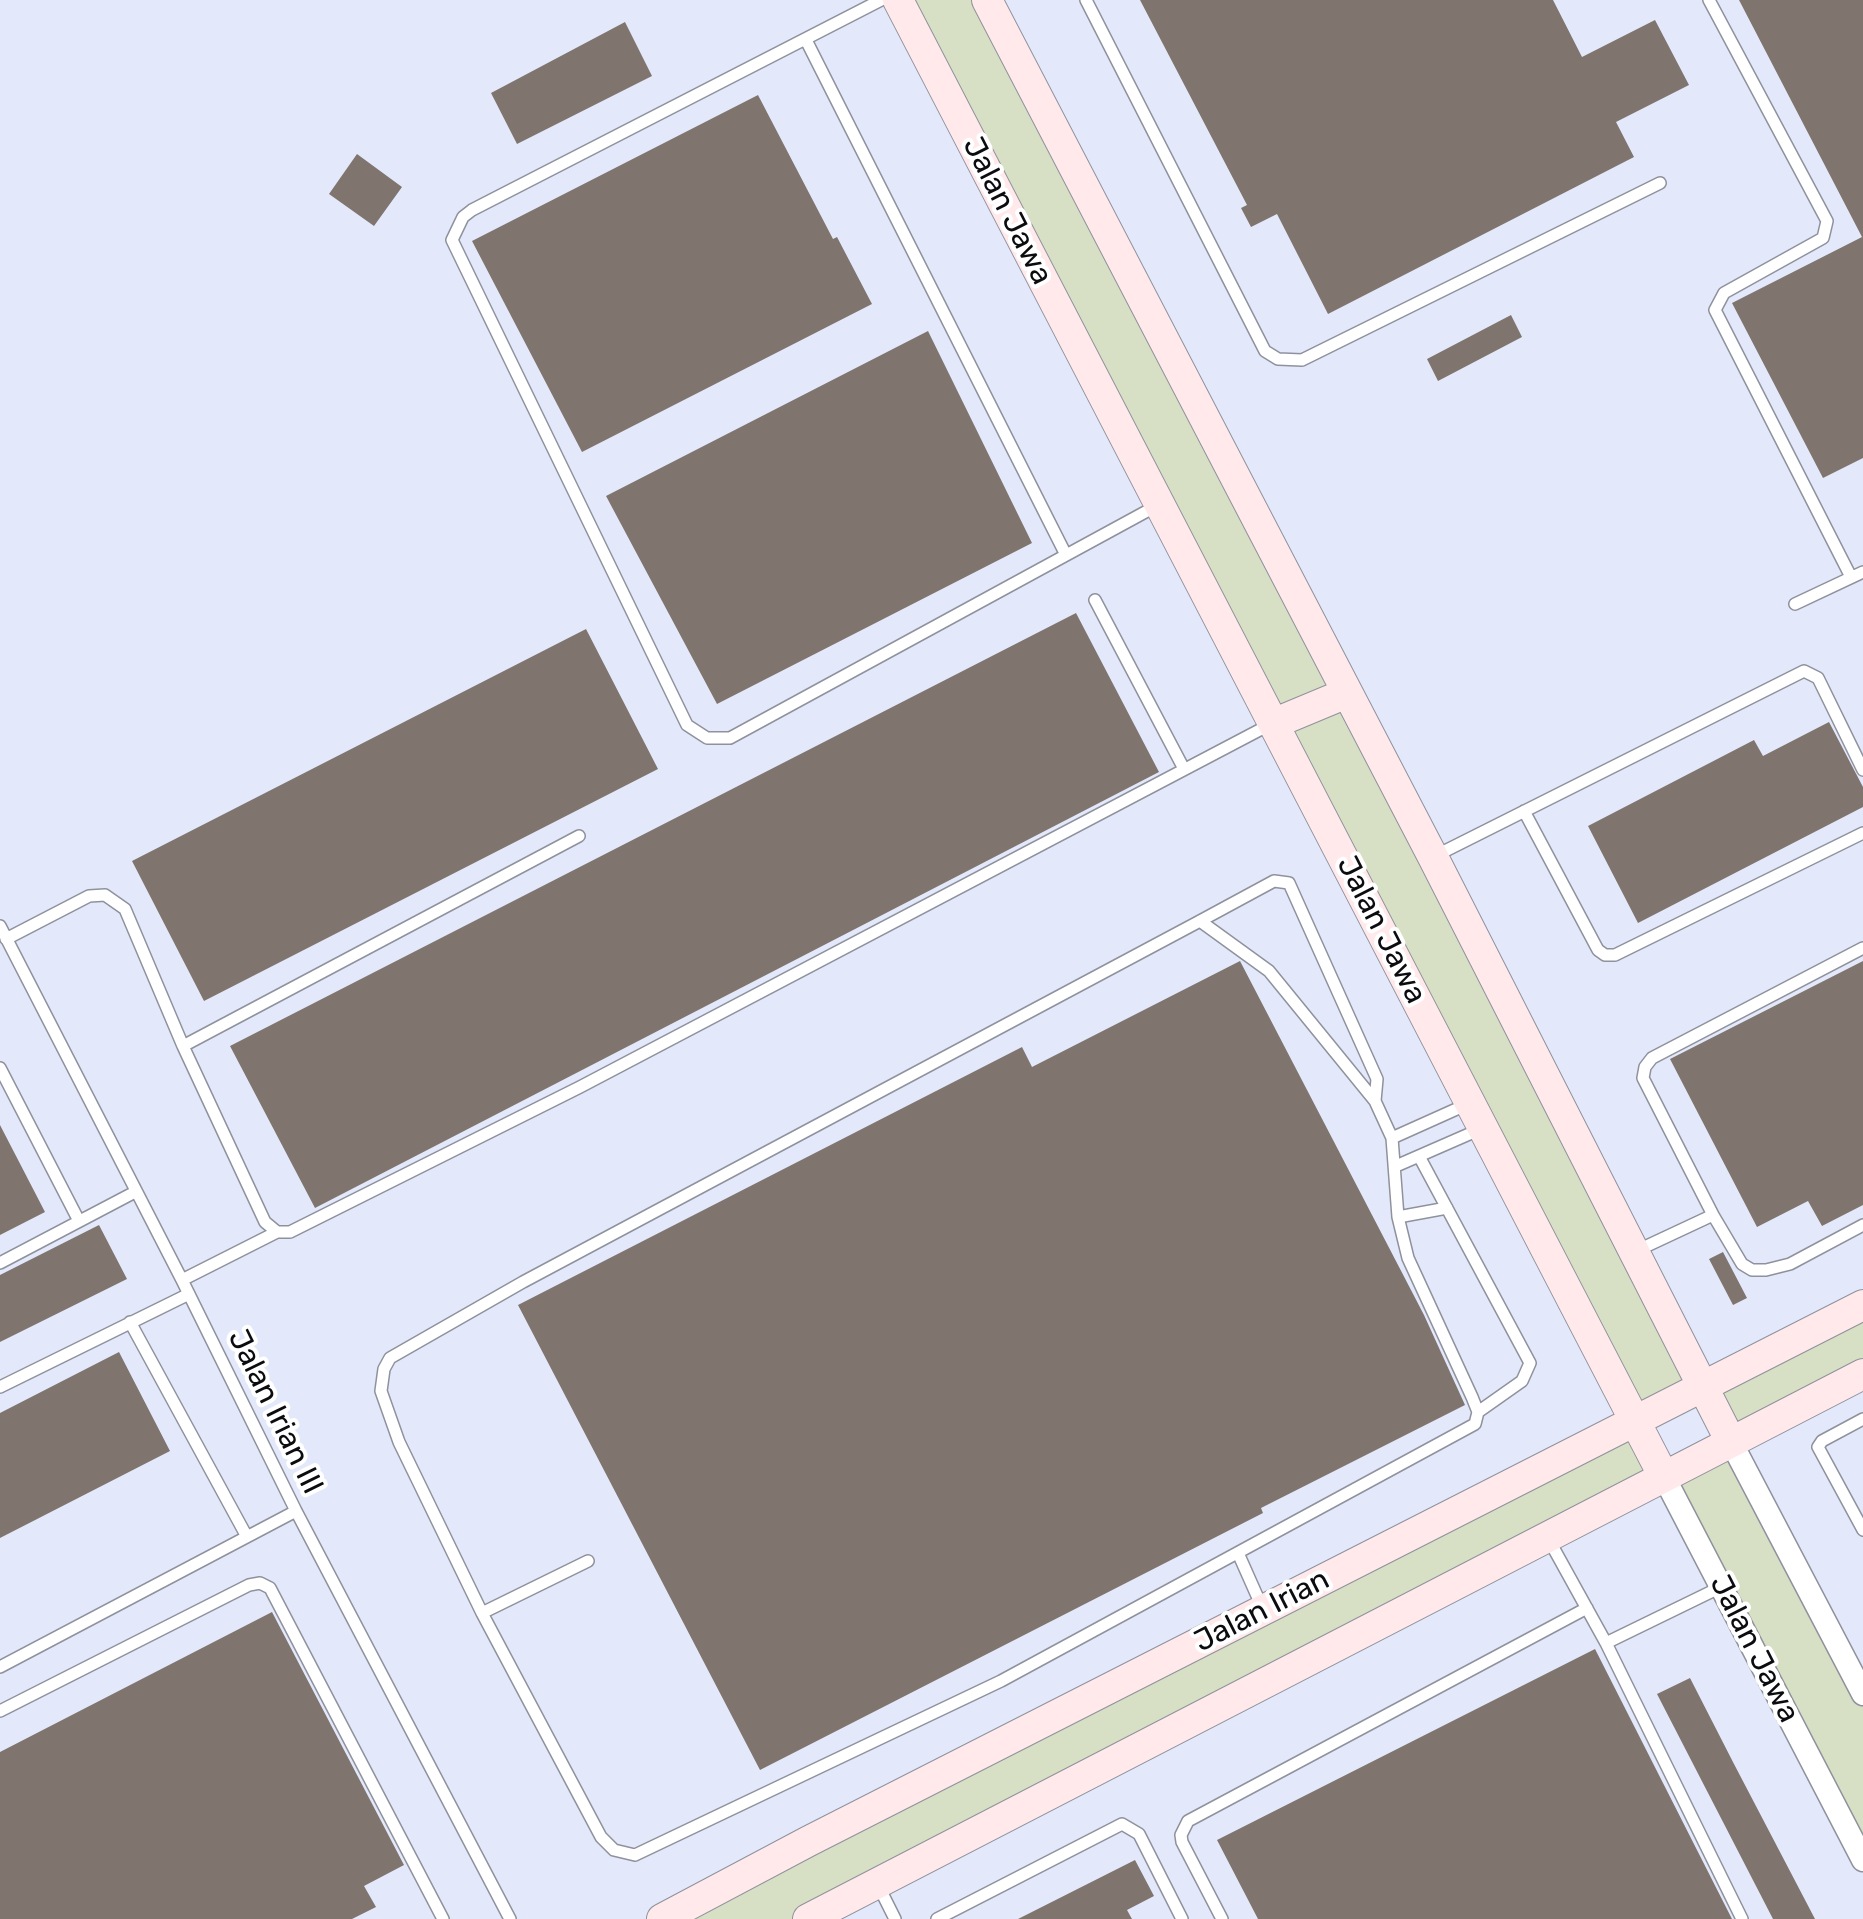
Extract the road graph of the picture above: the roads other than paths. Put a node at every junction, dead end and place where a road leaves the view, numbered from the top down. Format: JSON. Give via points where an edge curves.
{"nodes":[{"id":1,"x":882,"y":0,"type":"edge"},
{"id":2,"x":898,"y":0,"type":"edge"},
{"id":3,"x":986,"y":0,"type":"edge"},
{"id":4,"x":1086,"y":0,"type":"edge"},
{"id":5,"x":1709,"y":0,"type":"edge"},
{"id":6,"x":806,"y":40,"type":"junction"},
{"id":7,"x":1660,"y":183,"type":"dead end"},
{"id":8,"x":1160,"y":504,"type":"junction"},
{"id":9,"x":1066,"y":555,"type":"junction"},
{"id":10,"x":1857,"y":574,"type":"edge"},
{"id":11,"x":1095,"y":600,"type":"dead end"},
{"id":12,"x":1795,"y":604,"type":"dead end"},
{"id":13,"x":1346,"y":694,"type":"junction"},
{"id":14,"x":1275,"y":722,"type":"junction"},
{"id":15,"x":1184,"y":770,"type":"junction"},
{"id":16,"x":1863,"y":770,"type":"edge"},
{"id":17,"x":1524,"y":811,"type":"junction"},
{"id":18,"x":1863,"y":833,"type":"edge"},
{"id":19,"x":579,"y":836,"type":"dead end"},
{"id":20,"x":1432,"y":857,"type":"junction"},
{"id":21,"x":1200,"y":921,"type":"junction"},
{"id":22,"x":0,"y":926,"type":"edge"},
{"id":23,"x":6,"y":939,"type":"junction"},
{"id":24,"x":1863,"y":948,"type":"edge"},
{"id":25,"x":183,"y":1046,"type":"junction"},
{"id":26,"x":0,"y":1068,"type":"edge"},
{"id":27,"x":1375,"y":1101,"type":"junction"},
{"id":28,"x":1476,"y":1116,"type":"junction"},
{"id":29,"x":1392,"y":1138,"type":"junction"},
{"id":30,"x":1420,"y":1158,"type":"junction"},
{"id":31,"x":1396,"y":1166,"type":"junction"},
{"id":32,"x":135,"y":1192,"type":"junction"},
{"id":33,"x":1447,"y":1208,"type":"junction"},
{"id":34,"x":1713,"y":1215,"type":"junction"},
{"id":35,"x":1398,"y":1217,"type":"junction"},
{"id":36,"x":79,"y":1221,"type":"junction"},
{"id":37,"x":1863,"y":1225,"type":"edge"},
{"id":38,"x":277,"y":1232,"type":"junction"},
{"id":39,"x":1636,"y":1251,"type":"junction"},
{"id":40,"x":0,"y":1263,"type":"edge"},
{"id":41,"x":182,"y":1280,"type":"junction"},
{"id":42,"x":188,"y":1294,"type":"junction"},
{"id":43,"x":1863,"y":1305,"type":"edge"},
{"id":44,"x":130,"y":1322,"type":"junction"},
{"id":45,"x":1863,"y":1374,"type":"edge"},
{"id":46,"x":1704,"y":1386,"type":"junction"},
{"id":47,"x":0,"y":1387,"type":"edge"},
{"id":48,"x":1478,"y":1412,"type":"junction"},
{"id":49,"x":1863,"y":1419,"type":"edge"},
{"id":50,"x":1633,"y":1422,"type":"junction"},
{"id":51,"x":1732,"y":1442,"type":"junction"},
{"id":52,"x":1664,"y":1477,"type":"junction"},
{"id":53,"x":296,"y":1510,"type":"junction"},
{"id":54,"x":1863,"y":1530,"type":"edge"},
{"id":55,"x":246,"y":1535,"type":"junction"},
{"id":56,"x":1547,"y":1537,"type":"junction"},
{"id":57,"x":1238,"y":1552,"type":"junction"},
{"id":58,"x":588,"y":1561,"type":"dead end"},
{"id":59,"x":1723,"y":1586,"type":"junction"},
{"id":60,"x":1587,"y":1608,"type":"junction"},
{"id":61,"x":1264,"y":1610,"type":"junction"},
{"id":62,"x":482,"y":1612,"type":"junction"},
{"id":63,"x":1606,"y":1643,"type":"junction"},
{"id":64,"x":0,"y":1667,"type":"edge"},
{"id":65,"x":1863,"y":1694,"type":"edge"},
{"id":66,"x":0,"y":1711,"type":"edge"},
{"id":67,"x":1863,"y":1860,"type":"edge"},
{"id":68,"x":878,"y":1883,"type":"junction"},
{"id":69,"x":443,"y":1919,"type":"edge"},
{"id":70,"x":510,"y":1919,"type":"edge"},
{"id":71,"x":662,"y":1919,"type":"edge"},
{"id":72,"x":808,"y":1919,"type":"edge"},
{"id":73,"x":895,"y":1919,"type":"edge"},
{"id":74,"x":937,"y":1919,"type":"edge"},
{"id":75,"x":1182,"y":1919,"type":"edge"},
{"id":76,"x":1222,"y":1919,"type":"edge"},
{"id":77,"x":1742,"y":1919,"type":"edge"}],
"edges":[{"from":1,"to":6,"type":"lane"},
{"from":2,"to":8,"type":"street","name":"Jalan Jawa"},
{"from":3,"to":13,"type":"street"},
{"from":4,"to":7,"type":"lane","via":[[1265,352],[1278,359],[1302,360]]},
{"from":5,"to":10,"type":"lane","via":[[1828,221],[1823,238],[1724,293],[1715,310]]},
{"from":6,"to":9,"type":"lane"},
{"from":6,"to":9,"type":"lane","via":[[472,210],[452,240],[686,726],[707,738],[730,738]]},
{"from":8,"to":9,"type":"lane"},
{"from":8,"to":14,"type":"street","name":"Jalan Jawa"},
{"from":10,"to":12,"type":"lane"},
{"from":11,"to":15,"type":"lane"},
{"from":13,"to":14,"type":"street"},
{"from":13,"to":20,"type":"street"},
{"from":14,"to":15,"type":"lane"},
{"from":14,"to":28,"type":"street","name":"Jalan Jawa"},
{"from":15,"to":38,"type":"lane","via":[[563,1096],[290,1232]]},
{"from":16,"to":17,"type":"lane","via":[[1818,678],[1804,671]]},
{"from":17,"to":18,"type":"lane","via":[[1605,955]]},
{"from":17,"to":20,"type":"lane"},
{"from":19,"to":25,"type":"lane"},
{"from":20,"to":39,"type":"street"},
{"from":21,"to":27,"type":"lane","via":[[1269,971]]},
{"from":21,"to":27,"type":"lane","via":[[1274,880],[1289,882],[1378,1079]]},
{"from":21,"to":62,"type":"lane","via":[[390,1358],[380,1391],[398,1442]]},
{"from":22,"to":23,"type":"lane","name":"Jalan Irian III"},
{"from":23,"to":25,"type":"lane","via":[[89,896],[116,900]]},
{"from":23,"to":32,"type":"lane","name":"Jalan Irian III"},
{"from":24,"to":34,"type":"lane","via":[[1645,1067],[1644,1078]]},
{"from":25,"to":38,"type":"lane","via":[[266,1222]]},
{"from":26,"to":36,"type":"lane"},
{"from":27,"to":29,"type":"lane"},
{"from":28,"to":29,"type":"lane"},
{"from":28,"to":30,"type":"lane"},
{"from":28,"to":50,"type":"street","name":"Jalan Jawa"},
{"from":29,"to":31,"type":"lane"},
{"from":30,"to":31,"type":"lane"},
{"from":30,"to":33,"type":"lane"},
{"from":31,"to":35,"type":"lane"},
{"from":32,"to":36,"type":"lane"},
{"from":32,"to":41,"type":"lane","name":"Jalan Irian III"},
{"from":33,"to":35,"type":"lane"},
{"from":33,"to":48,"type":"lane","via":[[1530,1363],[1522,1380]]},
{"from":34,"to":37,"type":"lane","via":[[1752,1270],[1790,1264]]},
{"from":34,"to":39,"type":"lane"},
{"from":35,"to":48,"type":"lane","via":[[1408,1258]]},
{"from":36,"to":40,"type":"lane"},
{"from":38,"to":41,"type":"lane"},
{"from":39,"to":46,"type":"street"},
{"from":41,"to":42,"type":"lane","name":"Jalan Irian III"},
{"from":42,"to":44,"type":"lane"},
{"from":42,"to":53,"type":"lane","name":"Jalan Irian III"},
{"from":43,"to":46,"type":"street","name":"Jalan Irian"},
{"from":44,"to":47,"type":"lane"},
{"from":44,"to":55,"type":"lane"},
{"from":45,"to":51,"type":"street"},
{"from":46,"to":50,"type":"street","name":"Jalan Irian"},
{"from":46,"to":51,"type":"street"},
{"from":48,"to":57,"type":"lane","via":[[1475,1424]]},
{"from":49,"to":54,"type":"lane","via":[[1818,1447]]},
{"from":50,"to":52,"type":"street","name":"Jalan Jawa"},
{"from":50,"to":61,"type":"street","name":"Jalan Irian"},
{"from":51,"to":52,"type":"street"},
{"from":51,"to":65,"type":"street"},
{"from":52,"to":56,"type":"street"},
{"from":52,"to":59,"type":"street","name":"Jalan Jawa"},
{"from":53,"to":55,"type":"lane"},
{"from":53,"to":70,"type":"lane","name":"Jalan Irian III"},
{"from":55,"to":64,"type":"lane"},
{"from":56,"to":60,"type":"lane"},
{"from":56,"to":68,"type":"street"},
{"from":57,"to":61,"type":"lane"},
{"from":57,"to":62,"type":"lane","via":[[1001,1681],[634,1855],[614,1850],[601,1836]]},
{"from":58,"to":62,"type":"lane"},
{"from":59,"to":63,"type":"lane"},
{"from":59,"to":67,"type":"street","name":"Jalan Jawa"},
{"from":60,"to":63,"type":"lane"},
{"from":60,"to":76,"type":"lane","via":[[1188,1821],[1182,1842]]},
{"from":61,"to":71,"type":"street","name":"Jalan Irian"},
{"from":63,"to":77,"type":"lane"},
{"from":66,"to":69,"type":"lane","via":[[250,1584],[270,1588]]},
{"from":68,"to":72,"type":"street"},
{"from":68,"to":73,"type":"lane"},
{"from":74,"to":75,"type":"lane","via":[[1122,1824],[1139,1834]]}]}
